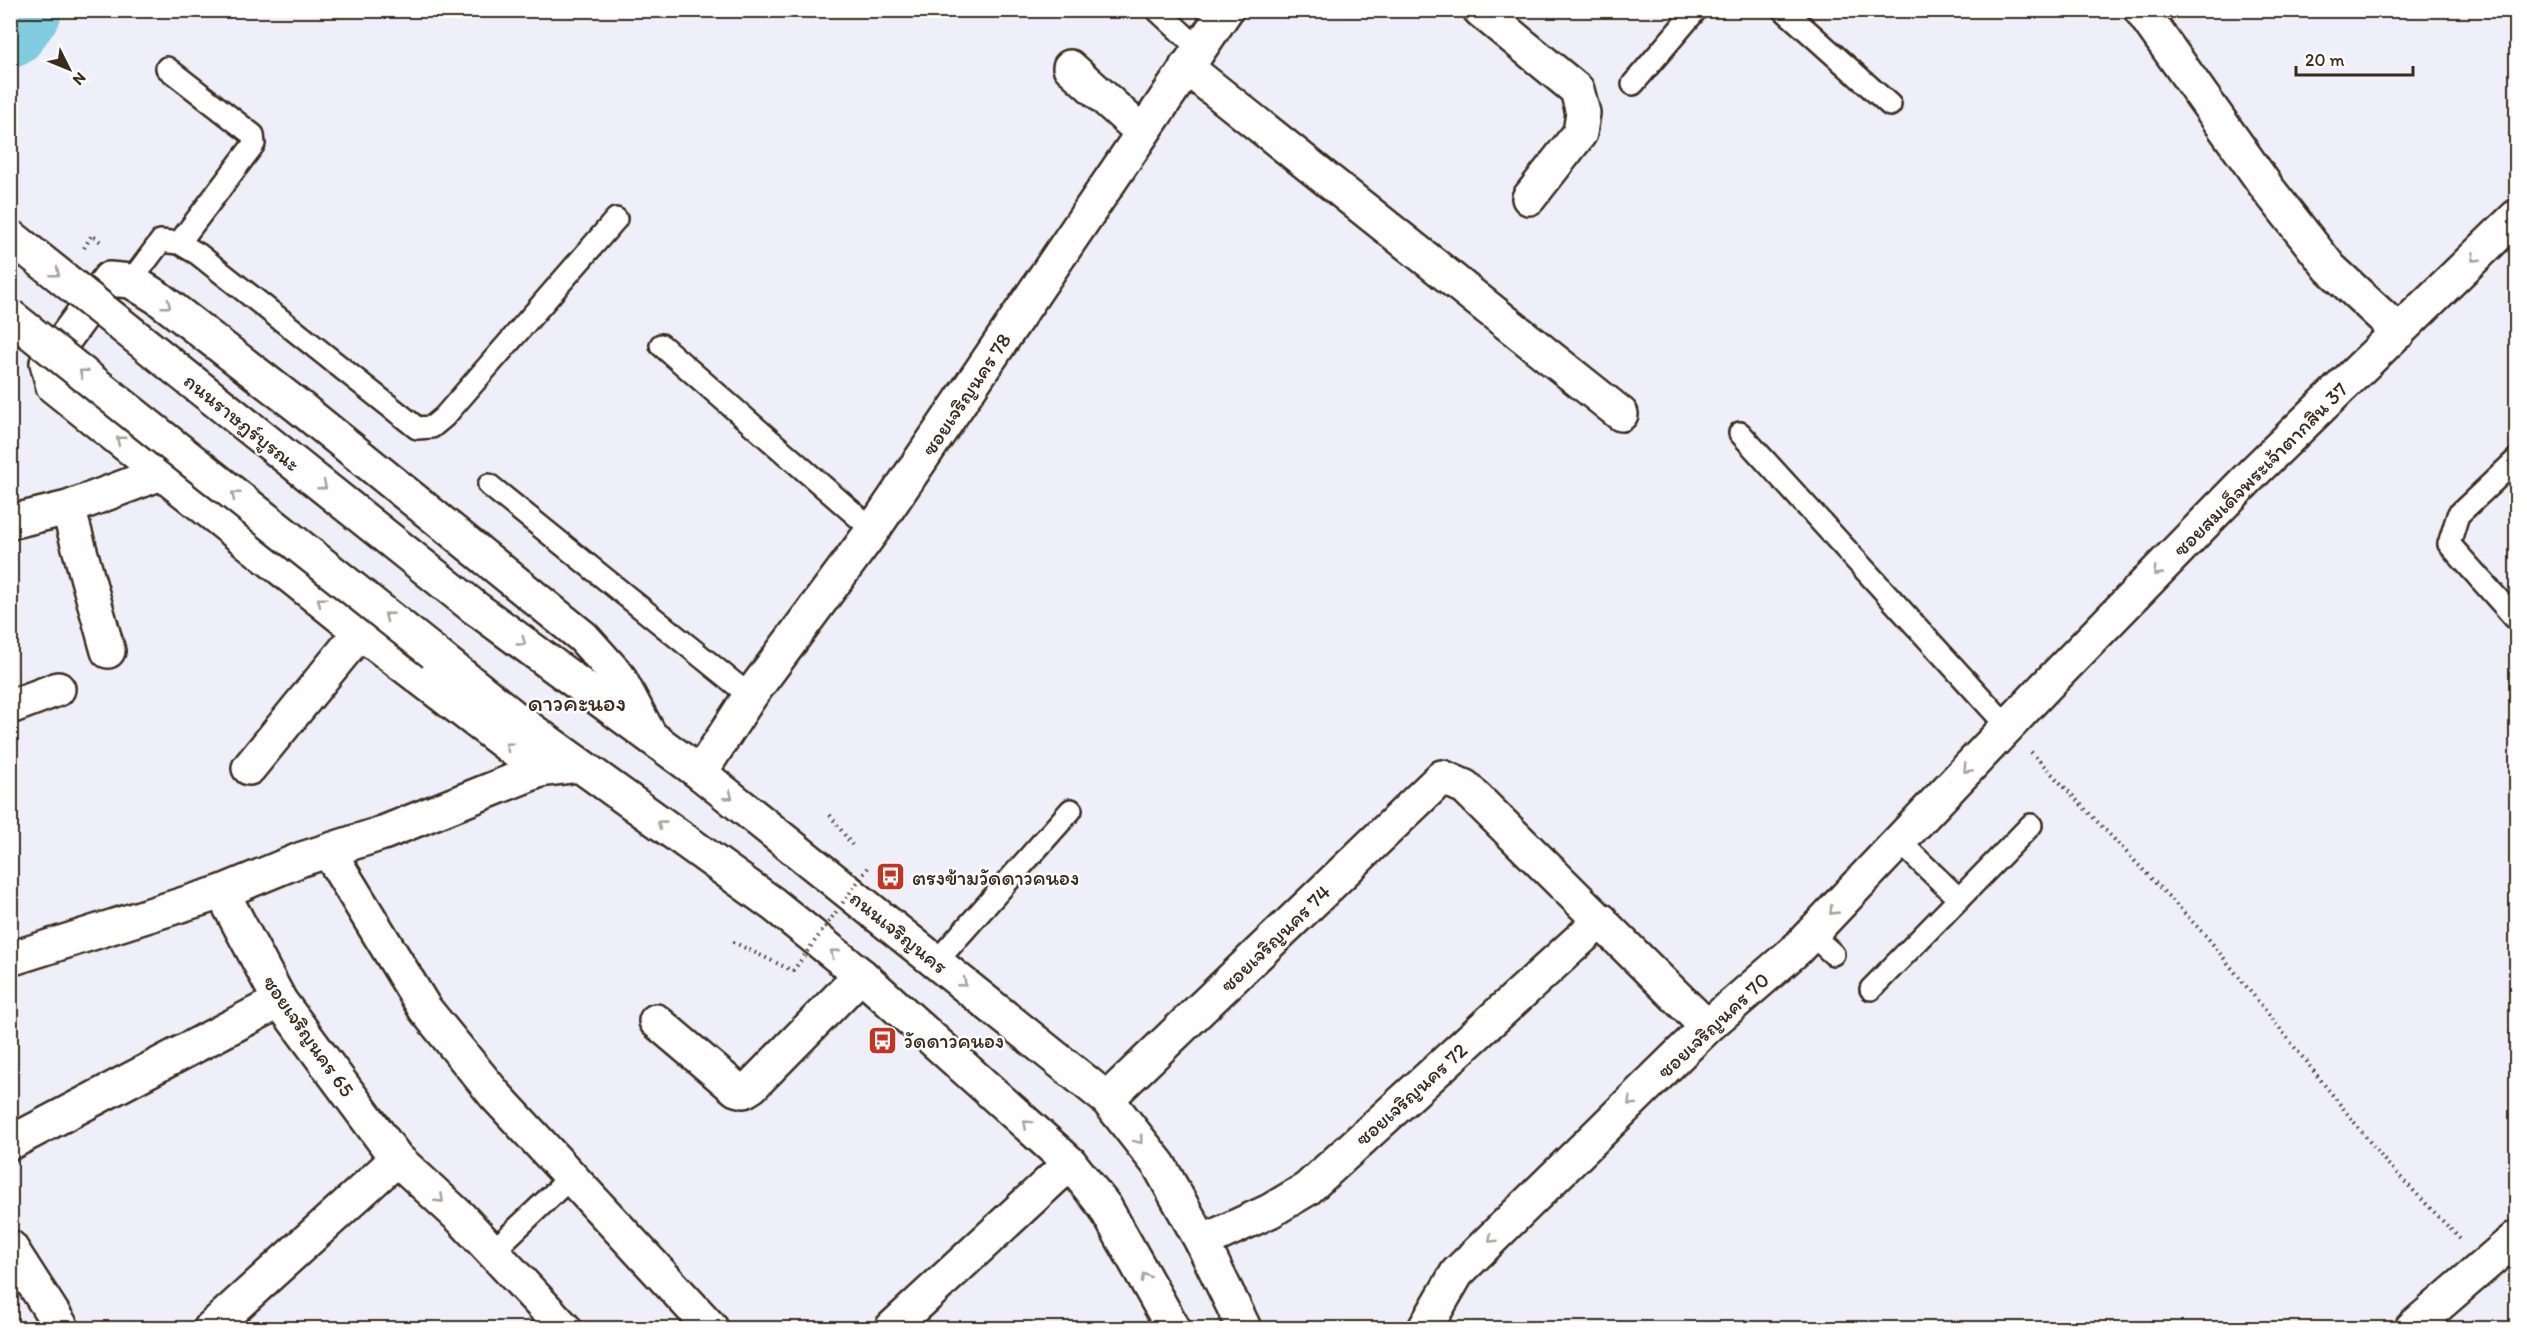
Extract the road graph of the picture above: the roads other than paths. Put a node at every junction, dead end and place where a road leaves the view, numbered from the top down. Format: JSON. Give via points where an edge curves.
{"nodes":[{"id":1,"x":1157,"y":10,"type":"edge"},
{"id":2,"x":1226,"y":10,"type":"edge"},
{"id":3,"x":1480,"y":10,"type":"edge"},
{"id":4,"x":1696,"y":10,"type":"edge"},
{"id":5,"x":1784,"y":10,"type":"edge"},
{"id":6,"x":2141,"y":10,"type":"edge"},
{"id":7,"x":1192,"y":57,"type":"junction"},
{"id":8,"x":1070,"y":67,"type":"dead end"},
{"id":9,"x":166,"y":68,"type":"dead end"},
{"id":10,"x":1633,"y":84,"type":"dead end"},
{"id":11,"x":1890,"y":105,"type":"dead end"},
{"id":12,"x":1142,"y":132,"type":"junction"},
{"id":13,"x":1529,"y":198,"type":"dead end"},
{"id":14,"x":2517,"y":217,"type":"edge"},
{"id":15,"x":616,"y":219,"type":"dead end"},
{"id":16,"x":10,"y":236,"type":"edge"},
{"id":17,"x":179,"y":243,"type":"junction"},
{"id":18,"x":131,"y":281,"type":"junction"},
{"id":19,"x":10,"y":316,"type":"edge"},
{"id":20,"x":2399,"y":332,"type":"junction"},
{"id":21,"x":661,"y":345,"type":"dead end"},
{"id":22,"x":1621,"y":414,"type":"dead end"},
{"id":23,"x":1740,"y":433,"type":"dead end"},
{"id":24,"x":2517,"y":460,"type":"edge"},
{"id":25,"x":161,"y":473,"type":"junction"},
{"id":26,"x":489,"y":485,"type":"dead end"},
{"id":27,"x":68,"y":508,"type":"junction"},
{"id":28,"x":10,"y":522,"type":"edge"},
{"id":29,"x":873,"y":531,"type":"junction"},
{"id":30,"x":474,"y":607,"type":"joint"},
{"id":31,"x":2515,"y":618,"type":"dead end"},
{"id":32,"x":360,"y":632,"type":"junction"},
{"id":33,"x":108,"y":651,"type":"dead end"},
{"id":34,"x":58,"y":689,"type":"dead end"},
{"id":35,"x":750,"y":696,"type":"junction"},
{"id":36,"x":10,"y":707,"type":"edge"},
{"id":37,"x":2008,"y":727,"type":"junction"},
{"id":38,"x":649,"y":734,"type":"junction"},
{"id":39,"x":580,"y":765,"type":"junction"},
{"id":40,"x":249,"y":768,"type":"dead end"},
{"id":41,"x":540,"y":770,"type":"junction"},
{"id":42,"x":700,"y":772,"type":"junction"},
{"id":43,"x":1071,"y":810,"type":"dead end"},
{"id":44,"x":2031,"y":825,"type":"dead end"},
{"id":45,"x":1899,"y":841,"type":"junction"},
{"id":46,"x":329,"y":852,"type":"junction"},
{"id":47,"x":222,"y":892,"type":"junction"},
{"id":48,"x":1959,"y":899,"type":"junction"},
{"id":49,"x":1601,"y":920,"type":"junction"},
{"id":50,"x":10,"y":959,"type":"edge"},
{"id":51,"x":936,"y":962,"type":"junction"},
{"id":52,"x":861,"y":975,"type":"junction"},
{"id":53,"x":1871,"y":989,"type":"dead end"},
{"id":54,"x":280,"y":1001,"type":"junction"},
{"id":55,"x":656,"y":1021,"type":"dead end"},
{"id":56,"x":1707,"y":1027,"type":"junction"},
{"id":57,"x":1107,"y":1099,"type":"junction"},
{"id":58,"x":10,"y":1143,"type":"edge"},
{"id":59,"x":397,"y":1160,"type":"junction"},
{"id":60,"x":1070,"y":1163,"type":"junction"},
{"id":61,"x":571,"y":1178,"type":"junction"},
{"id":62,"x":2517,"y":1238,"type":"edge"},
{"id":63,"x":1202,"y":1242,"type":"junction"},
{"id":64,"x":10,"y":1247,"type":"edge"},
{"id":65,"x":493,"y":1251,"type":"junction"},
{"id":66,"x":62,"y":1329,"type":"edge"},
{"id":67,"x":211,"y":1329,"type":"edge"},
{"id":68,"x":564,"y":1329,"type":"edge"},
{"id":69,"x":711,"y":1329,"type":"edge"},
{"id":70,"x":892,"y":1329,"type":"edge"},
{"id":71,"x":1173,"y":1329,"type":"edge"},
{"id":72,"x":1244,"y":1329,"type":"edge"},
{"id":73,"x":1425,"y":1329,"type":"edge"},
{"id":74,"x":2412,"y":1329,"type":"edge"}],
"edges":[{"from":1,"to":7,"type":"lane"},
{"from":2,"to":7,"type":"street","name":"ซอยเจริญนคร 78"},
{"from":3,"to":13,"type":"street","via":[[1576,90],[1583,113],[1580,133]]},
{"from":4,"to":10,"type":"lane"},
{"from":5,"to":11,"type":"lane"},
{"from":6,"to":20,"type":"street","via":[[2268,189],[2330,268]]},
{"from":7,"to":12,"type":"street","name":"ซอยเจริญนคร 78"},
{"from":7,"to":22,"type":"street"},
{"from":8,"to":12,"type":"street"},
{"from":9,"to":17,"type":"lane","via":[[253,135],[254,144]]},
{"from":12,"to":29,"type":"street","name":"ซอยเจริญนคร 78"},
{"from":14,"to":20,"type":"street","name":"ซอยสมเด็จพระเจ้าตากสิน 37","one_way":true},
{"from":15,"to":17,"type":"lane","via":[[444,417],[432,427],[417,428]]},
{"from":16,"to":30,"type":"street","name":"ถนนราษฎร์บูรณะ","one_way":true,"bridge":true},
{"from":17,"to":18,"type":"lane","via":[[161,241]]},
{"from":25,"to":18,"type":"street","one_way":true,"via":[[53,386],[47,363],[109,279]]},
{"from":18,"to":38,"type":"street","one_way":true,"via":[[298,406],[583,637],[618,676]]},
{"from":39,"to":19,"type":"street","one_way":true,"bridge":true,"via":[[520,722]]},
{"from":20,"to":37,"type":"street","name":"ซอยสมเด็จพระเจ้าตากสิน 37","one_way":true,"via":[[2256,470]]},
{"from":21,"to":29,"type":"lane"},
{"from":23,"to":37,"type":"lane"},
{"from":24,"to":31,"type":"lane","via":[[2458,515],[2449,544]]},
{"from":25,"to":27,"type":"street"},
{"from":32,"to":25,"type":"street","one_way":true},
{"from":26,"to":35,"type":"lane"},
{"from":27,"to":28,"type":"street"},
{"from":27,"to":33,"type":"street"},
{"from":29,"to":35,"type":"street","name":"ซอยเจริญนคร 78"},
{"from":30,"to":38,"type":"street","name":"ถนนเจริญนคร","one_way":true},
{"from":32,"to":40,"type":"street"},
{"from":41,"to":32,"type":"street","one_way":true},
{"from":34,"to":36,"type":"street"},
{"from":35,"to":42,"type":"street","name":"ซอยเจริญนคร 78"},
{"from":37,"to":45,"type":"street","name":"ซอยเจริญนคร 70","one_way":true},
{"from":38,"to":42,"type":"street","name":"ถนนเจริญนคร"},
{"from":39,"to":41,"type":"street"},
{"from":52,"to":39,"type":"street","one_way":true,"via":[[773,904]]},
{"from":41,"to":46,"type":"street"},
{"from":42,"to":51,"type":"street","name":"ถนนเจริญนคร","one_way":true},
{"from":43,"to":51,"type":"lane"},
{"from":44,"to":48,"type":"lane"},
{"from":45,"to":48,"type":"lane"},
{"from":45,"to":56,"type":"street","name":"ซอยเจริญนคร 70","one_way":true,"via":[[1822,944]]},
{"from":46,"to":47,"type":"street"},
{"from":46,"to":61,"type":"street","via":[[425,1009],[495,1095]]},
{"from":47,"to":50,"type":"street"},
{"from":47,"to":54,"type":"street","name":"ซอยเจริญนคร 65"},
{"from":48,"to":53,"type":"lane"},
{"from":49,"to":56,"type":"street"},
{"from":49,"to":57,"type":"street","name":"ซอยเจริญนคร 74","via":[[1465,787],[1442,777]]},
{"from":49,"to":63,"type":"street","name":"ซอยเจริญนคร 72","via":[[1307,1189]]},
{"from":51,"to":57,"type":"street","name":"ถนนเจริญนคร","one_way":true},
{"from":52,"to":55,"type":"street","via":[[744,1091],[736,1089]]},
{"from":60,"to":52,"type":"street","one_way":true},
{"from":54,"to":58,"type":"street"},
{"from":54,"to":59,"type":"street","name":"ซอยเจริญนคร 65"},
{"from":56,"to":73,"type":"street","name":"ซอยเจริญนคร 70","one_way":true,"via":[[1457,1273]]},
{"from":57,"to":63,"type":"street","name":"ถนนเจริญนคร","one_way":true,"via":[[1158,1165]]},
{"from":59,"to":65,"type":"street","name":"ซอยเจริญนคร 65","one_way":true},
{"from":59,"to":67,"type":"street"},
{"from":60,"to":70,"type":"street"},
{"from":71,"to":60,"type":"street","one_way":true,"via":[[1105,1207]]},
{"from":61,"to":65,"type":"lane"},
{"from":61,"to":69,"type":"street"},
{"from":62,"to":74,"type":"street"},
{"from":63,"to":72,"type":"street","name":"ถนนเจริญนคร"},
{"from":64,"to":66,"type":"street"},
{"from":65,"to":68,"type":"street","name":"ซอยเจริญนคร 65"}]}
